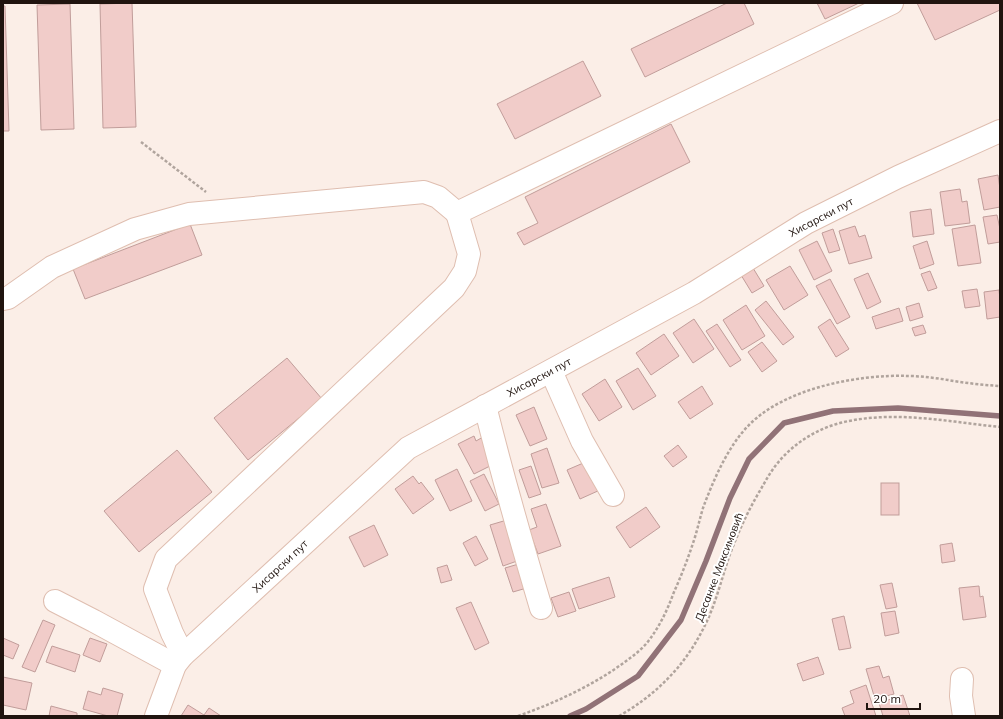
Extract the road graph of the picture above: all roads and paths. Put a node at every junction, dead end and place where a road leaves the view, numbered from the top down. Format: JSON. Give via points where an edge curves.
{"nodes":[{"id":1,"x":892,"y":3,"type":"edge"},
{"id":2,"x":1000,"y":131,"type":"edge"},
{"id":3,"x":141,"y":142,"type":"dead end"},
{"id":4,"x":229,"y":210,"type":"junction"},
{"id":5,"x":457,"y":213,"type":"junction"},
{"id":6,"x":3,"y":299,"type":"edge"},
{"id":7,"x":551,"y":371,"type":"junction"},
{"id":8,"x":1000,"y":386,"type":"edge"},
{"id":9,"x":485,"y":406,"type":"junction"},
{"id":10,"x":1000,"y":427,"type":"edge"},
{"id":11,"x":613,"y":495,"type":"dead end"},
{"id":12,"x":55,"y":601,"type":"dead end"},
{"id":13,"x":541,"y":608,"type":"dead end"},
{"id":14,"x":179,"y":660,"type":"junction"},
{"id":15,"x":962,"y":679,"type":"dead end"},
{"id":16,"x":156,"y":716,"type":"edge"},
{"id":17,"x":518,"y":716,"type":"edge"},
{"id":18,"x":619,"y":716,"type":"edge"},
{"id":19,"x":964,"y":716,"type":"edge"}],
"edges":[{"from":1,"to":5,"type":"street"},
{"from":2,"to":7,"type":"street","name":"Хисарски пут","via":[[898,177],[806,223],[694,293]]},
{"from":3,"to":4,"type":"path"},
{"from":4,"to":5,"type":"street","via":[[424,192],[438,197]]},
{"from":4,"to":6,"type":"street","via":[[188,214],[134,229],[52,267]]},
{"from":5,"to":14,"type":"street","via":[[469,254],[465,271],[454,288],[166,559],[154,589],[172,633]]},
{"from":7,"to":9,"type":"street","name":"Хисарски пут"},
{"from":7,"to":11,"type":"street","via":[[582,441]]},
{"from":8,"to":17,"type":"path","via":[[929,377],[869,377],[807,391],[779,403],[758,416],[739,436],[720,468],[665,615],[645,645],[633,657],[584,687]]},
{"from":9,"to":13,"type":"street"},
{"from":9,"to":14,"type":"street","name":"Хисарски пут","via":[[408,448]]},
{"from":10,"to":18,"type":"path","name":"Десанке Максимовић","via":[[887,416],[834,425],[805,438],[776,465],[748,513],[730,553],[710,616],[694,647],[658,689]]},
{"from":12,"to":14,"type":"street"},
{"from":14,"to":16,"type":"street","name":"Хисарски пут"},
{"from":15,"to":19,"type":"street"}]}
